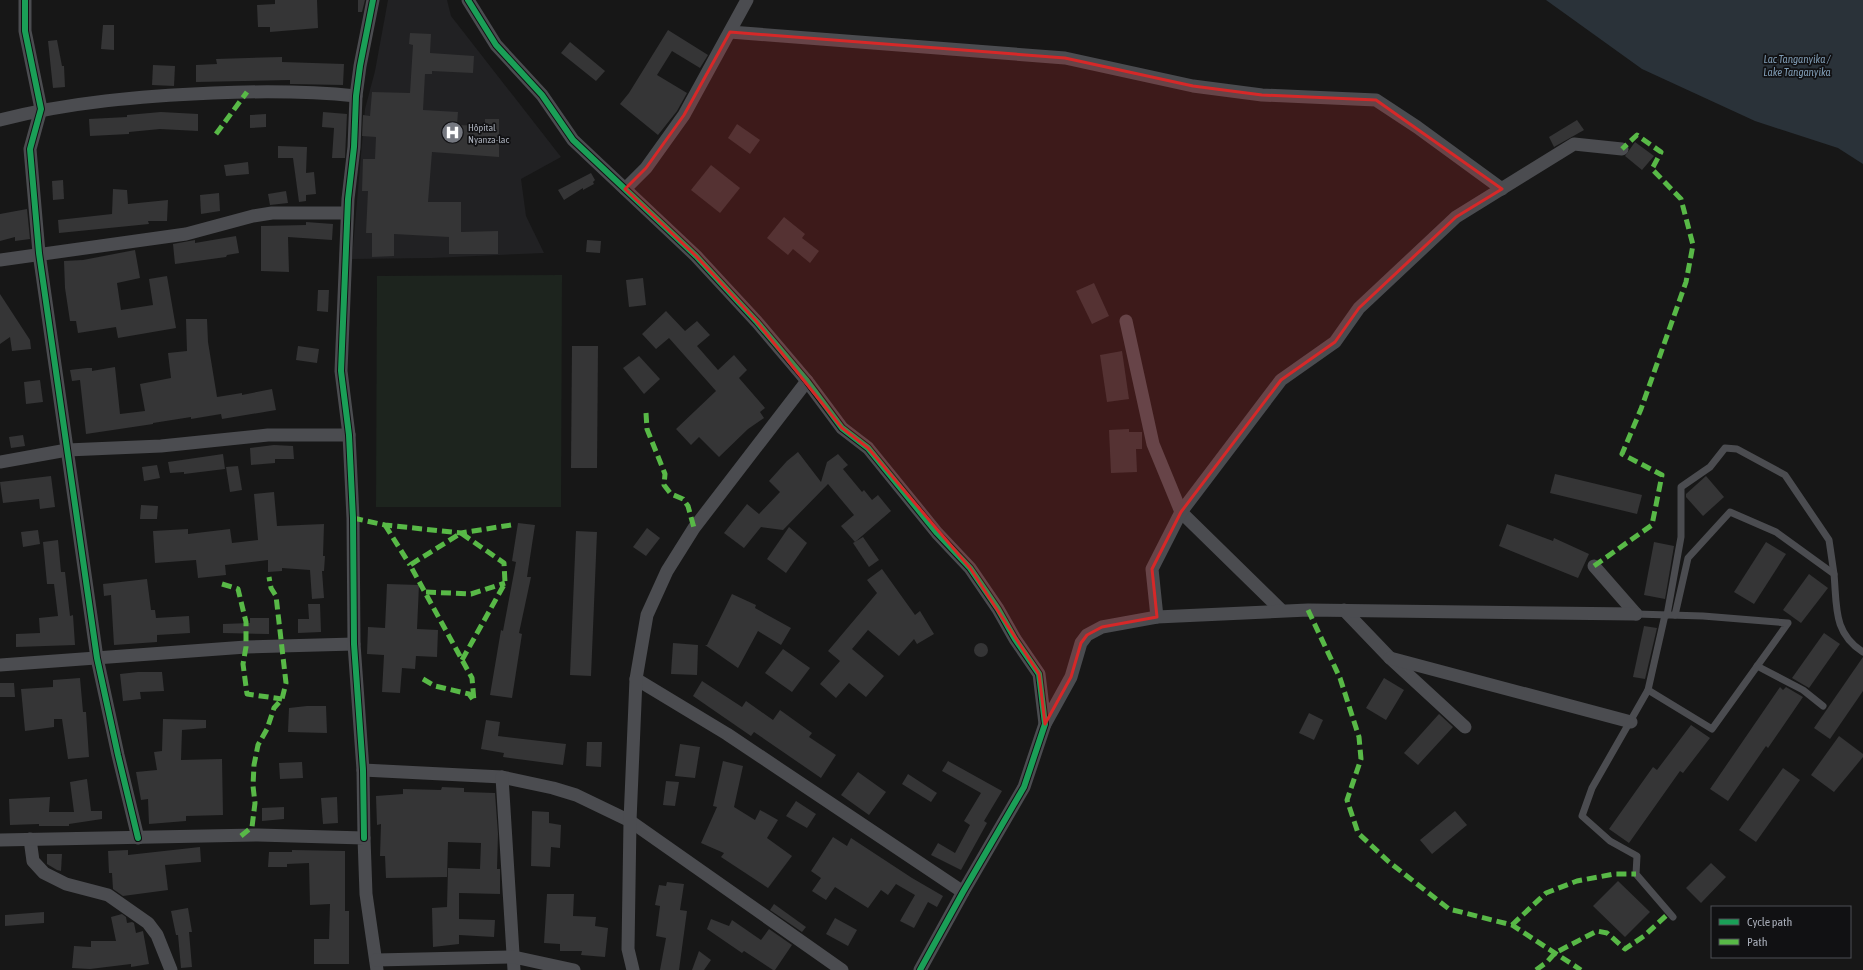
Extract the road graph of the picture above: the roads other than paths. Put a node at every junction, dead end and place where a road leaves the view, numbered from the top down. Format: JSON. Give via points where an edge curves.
{"nodes":[{"id":1,"x":25,"y":0,"type":"edge"},
{"id":2,"x":373,"y":0,"type":"edge"},
{"id":3,"x":468,"y":0,"type":"edge"},
{"id":4,"x":747,"y":0,"type":"edge"},
{"id":5,"x":730,"y":32,"type":"junction"},
{"id":6,"x":356,"y":96,"type":"junction"},
{"id":7,"x":41,"y":109,"type":"junction"},
{"id":8,"x":0,"y":120,"type":"edge"},
{"id":9,"x":1622,"y":149,"type":"dead end"},
{"id":10,"x":625,"y":189,"type":"junction"},
{"id":11,"x":1502,"y":189,"type":"junction"},
{"id":12,"x":347,"y":213,"type":"junction"},
{"id":13,"x":39,"y":253,"type":"junction"},
{"id":14,"x":0,"y":260,"type":"edge"},
{"id":15,"x":1126,"y":321,"type":"dead end"},
{"id":16,"x":807,"y":381,"type":"junction"},
{"id":17,"x":349,"y":435,"type":"junction"},
{"id":18,"x":67,"y":450,"type":"junction"},
{"id":19,"x":0,"y":462,"type":"edge"},
{"id":20,"x":1181,"y":512,"type":"junction"},
{"id":21,"x":1594,"y":566,"type":"dead end"},
{"id":22,"x":1834,"y":574,"type":"junction"},
{"id":23,"x":1281,"y":610,"type":"junction"},
{"id":24,"x":1344,"y":610,"type":"junction"},
{"id":25,"x":1636,"y":614,"type":"junction"},
{"id":26,"x":1669,"y":615,"type":"junction"},
{"id":27,"x":1157,"y":617,"type":"junction"},
{"id":28,"x":354,"y":644,"type":"junction"},
{"id":29,"x":1863,"y":652,"type":"edge"},
{"id":30,"x":97,"y":658,"type":"junction"},
{"id":31,"x":1390,"y":658,"type":"junction"},
{"id":32,"x":0,"y":665,"type":"edge"},
{"id":33,"x":1757,"y":666,"type":"junction"},
{"id":34,"x":636,"y":679,"type":"junction"},
{"id":35,"x":1648,"y":690,"type":"junction"},
{"id":36,"x":1823,"y":706,"type":"dead end"},
{"id":37,"x":1631,"y":722,"type":"junction"},
{"id":38,"x":1046,"y":724,"type":"junction"},
{"id":39,"x":1465,"y":726,"type":"dead end"},
{"id":40,"x":363,"y":770,"type":"junction"},
{"id":41,"x":502,"y":777,"type":"junction"},
{"id":42,"x":630,"y":821,"type":"junction"},
{"id":43,"x":138,"y":838,"type":"junction"},
{"id":44,"x":364,"y":838,"type":"junction"},
{"id":45,"x":0,"y":840,"type":"edge"},
{"id":46,"x":30,"y":840,"type":"junction"},
{"id":47,"x":963,"y":892,"type":"junction"},
{"id":48,"x":1673,"y":918,"type":"dead end"},
{"id":49,"x":514,"y":957,"type":"junction"},
{"id":50,"x":377,"y":965,"type":"edge"},
{"id":51,"x":171,"y":970,"type":"edge"},
{"id":52,"x":514,"y":970,"type":"edge"},
{"id":53,"x":574,"y":970,"type":"edge"},
{"id":54,"x":633,"y":970,"type":"edge"},
{"id":55,"x":842,"y":970,"type":"edge"},
{"id":56,"x":920,"y":970,"type":"edge"}],
"edges":[{"from":1,"to":7,"type":"street","via":[[25,31]]},
{"from":2,"to":6,"type":"street"},
{"from":3,"to":10,"type":"street","via":[[496,46],[542,95],[573,140]]},
{"from":4,"to":5,"type":"street"},
{"from":5,"to":10,"type":"street","via":[[684,115],[646,168]]},
{"from":5,"to":11,"type":"street","via":[[1065,58],[1193,86],[1262,95],[1376,100]]},
{"from":6,"to":7,"type":"street","via":[[280,91],[161,95]]},
{"from":6,"to":12,"type":"street"},
{"from":7,"to":8,"type":"street"},
{"from":7,"to":13,"type":"street","via":[[30,149]]},
{"from":9,"to":11,"type":"street","via":[[1574,144]]},
{"from":10,"to":16,"type":"street","via":[[696,256]]},
{"from":11,"to":20,"type":"street","via":[[1456,217],[1359,308],[1335,342],[1281,380]]},
{"from":12,"to":13,"type":"street","via":[[272,213],[186,234]]},
{"from":12,"to":17,"type":"street","via":[[341,371]]},
{"from":13,"to":14,"type":"street"},
{"from":13,"to":18,"type":"street"},
{"from":15,"to":20,"type":"street","via":[[1153,444]]},
{"from":16,"to":34,"type":"street","via":[[725,488],[667,571],[647,615]]},
{"from":16,"to":38,"type":"street","via":[[842,428],[868,448],[937,533],[970,568],[1039,674]]},
{"from":17,"to":18,"type":"street","via":[[268,435],[161,446]]},
{"from":17,"to":28,"type":"street","via":[[354,518]]},
{"from":18,"to":19,"type":"street"},
{"from":18,"to":30,"type":"street"},
{"from":20,"to":23,"type":"street"},
{"from":20,"to":27,"type":"street","via":[[1152,569]]},
{"from":21,"to":25,"type":"street"},
{"from":22,"to":26,"type":"lane","via":[[1776,532],[1730,512],[1688,558]]},
{"from":22,"to":26,"type":"lane","via":[[1829,540],[1785,475],[1737,449],[1724,448],[1710,467],[1681,487],[1681,537]]},
{"from":22,"to":29,"type":"lane","via":[[1838,622],[1851,644]]},
{"from":23,"to":24,"type":"street"},
{"from":23,"to":27,"type":"street"},
{"from":24,"to":25,"type":"street"},
{"from":24,"to":31,"type":"street"},
{"from":25,"to":26,"type":"lane"},
{"from":26,"to":33,"type":"lane","via":[[1788,623]]},
{"from":26,"to":35,"type":"lane"},
{"from":27,"to":38,"type":"street","via":[[1102,627],[1087,635],[1081,643],[1071,677]]},
{"from":28,"to":30,"type":"street","via":[[246,647]]},
{"from":28,"to":40,"type":"street"},
{"from":30,"to":32,"type":"street"},
{"from":30,"to":43,"type":"street"},
{"from":31,"to":37,"type":"street"},
{"from":31,"to":39,"type":"street"},
{"from":33,"to":35,"type":"lane","via":[[1712,729]]},
{"from":33,"to":36,"type":"lane","via":[[1803,690]]},
{"from":34,"to":42,"type":"street"},
{"from":34,"to":47,"type":"street","via":[[727,734]]},
{"from":35,"to":37,"type":"lane"},
{"from":37,"to":48,"type":"lane","via":[[1592,788],[1582,816],[1610,841],[1637,856],[1636,874]]},
{"from":38,"to":47,"type":"street","via":[[1024,786]]},
{"from":40,"to":41,"type":"street"},
{"from":40,"to":44,"type":"street"},
{"from":41,"to":42,"type":"street","via":[[576,795]]},
{"from":41,"to":49,"type":"street"},
{"from":42,"to":54,"type":"street","via":[[628,949]]},
{"from":42,"to":55,"type":"street"},
{"from":43,"to":44,"type":"street","via":[[258,835]]},
{"from":43,"to":46,"type":"street"},
{"from":44,"to":50,"type":"street","via":[[366,894]]},
{"from":45,"to":46,"type":"street"},
{"from":46,"to":51,"type":"street","via":[[33,861],[44,873],[66,884],[108,895],[148,923],[157,934]]},
{"from":47,"to":56,"type":"street"},
{"from":49,"to":50,"type":"street"},
{"from":49,"to":52,"type":"street"},
{"from":49,"to":53,"type":"street"}]}
